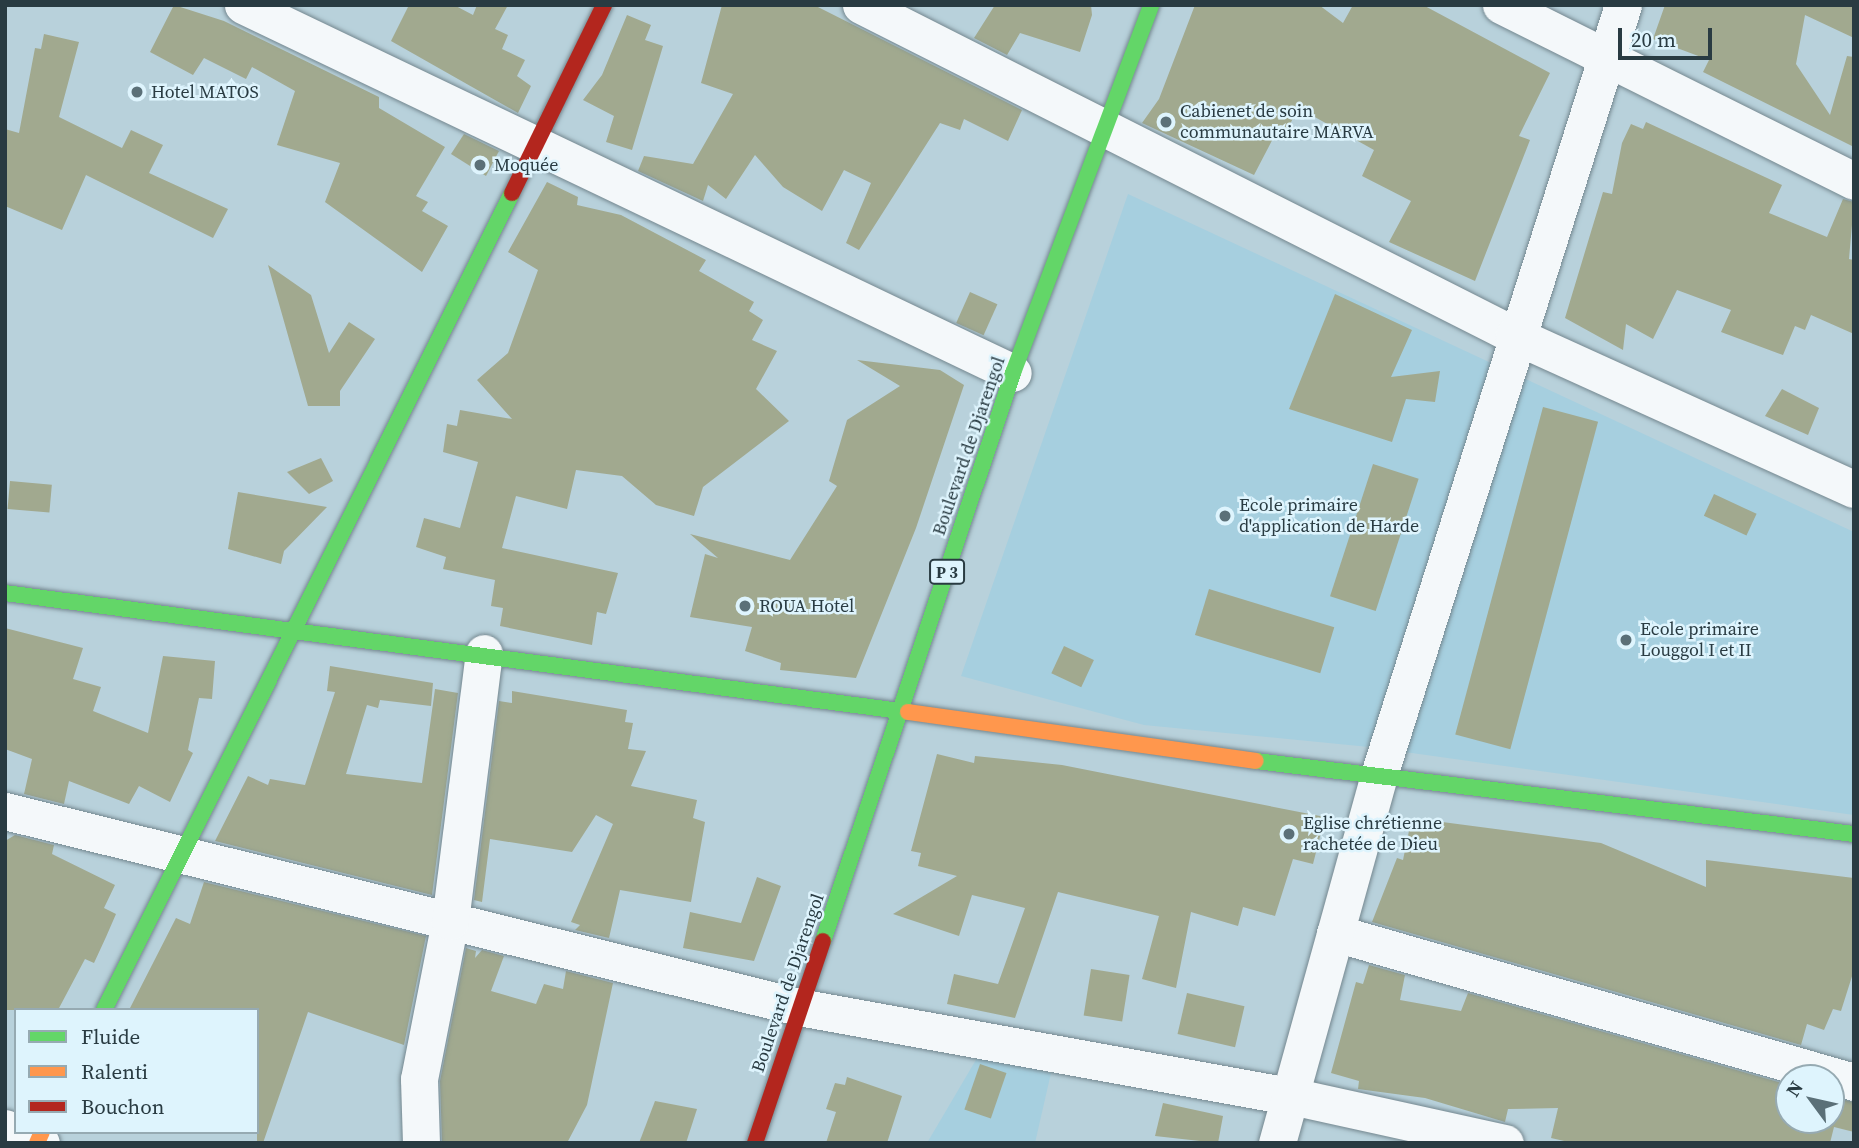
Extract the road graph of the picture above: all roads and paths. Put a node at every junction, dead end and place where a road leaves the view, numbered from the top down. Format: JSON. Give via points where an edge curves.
{"nodes":[{"id":1,"x":243,"y":5,"type":"edge"},
{"id":2,"x":604,"y":5,"type":"edge"},
{"id":3,"x":861,"y":5,"type":"edge"},
{"id":4,"x":1151,"y":5,"type":"edge"},
{"id":5,"x":1501,"y":5,"type":"edge"},
{"id":6,"x":1623,"y":5,"type":"edge"},
{"id":7,"x":1605,"y":60,"type":"junction"},
{"id":8,"x":1105,"y":130,"type":"junction"},
{"id":9,"x":535,"y":146,"type":"junction"},
{"id":10,"x":1854,"y":181,"type":"edge"},
{"id":11,"x":1514,"y":335,"type":"junction"},
{"id":12,"x":1013,"y":373,"type":"junction"},
{"id":13,"x":1854,"y":489,"type":"edge"},
{"id":14,"x":5,"y":593,"type":"edge"},
{"id":15,"x":300,"y":627,"type":"junction"},
{"id":16,"x":484,"y":653,"type":"junction"},
{"id":17,"x":901,"y":711,"type":"junction"},
{"id":18,"x":1378,"y":778,"type":"junction"},
{"id":19,"x":5,"y":811,"type":"edge"},
{"id":20,"x":1854,"y":834,"type":"edge"},
{"id":21,"x":182,"y":855,"type":"junction"},
{"id":22,"x":450,"y":921,"type":"junction"},
{"id":23,"x":1335,"y":933,"type":"junction"},
{"id":24,"x":799,"y":1007,"type":"junction"},
{"id":25,"x":105,"y":1008,"type":"edge"},
{"id":26,"x":1854,"y":1082,"type":"edge"},
{"id":27,"x":1291,"y":1096,"type":"junction"},
{"id":28,"x":421,"y":1143,"type":"edge"},
{"id":29,"x":755,"y":1143,"type":"edge"},
{"id":30,"x":1277,"y":1143,"type":"edge"},
{"id":31,"x":1505,"y":1143,"type":"edge"}],
"edges":[{"from":1,"to":9,"type":"street"},
{"from":2,"to":9,"type":"main road"},
{"from":3,"to":8,"type":"street"},
{"from":4,"to":8,"type":"main road","name":"Boulevard de Djarengol","number":"P 3"},
{"from":5,"to":7,"type":"street"},
{"from":6,"to":7,"type":"street"},
{"from":7,"to":10,"type":"street"},
{"from":7,"to":11,"type":"street"},
{"from":8,"to":11,"type":"street"},
{"from":8,"to":12,"type":"main road","name":"Boulevard de Djarengol","number":"P 3"},
{"from":9,"to":12,"type":"street"},
{"from":9,"to":15,"type":"main road"},
{"from":11,"to":13,"type":"street"},
{"from":11,"to":18,"type":"street"},
{"from":12,"to":17,"type":"main road","name":"Boulevard de Djarengol","number":"P 3"},
{"from":14,"to":15,"type":"main road"},
{"from":15,"to":16,"type":"main road"},
{"from":15,"to":21,"type":"main road"},
{"from":16,"to":17,"type":"main road"},
{"from":16,"to":22,"type":"street"},
{"from":17,"to":18,"type":"main road"},
{"from":17,"to":24,"type":"main road","name":"Boulevard de Djarengol","number":"P 3"},
{"from":18,"to":20,"type":"main road"},
{"from":18,"to":23,"type":"street"},
{"from":19,"to":21,"type":"street"},
{"from":21,"to":22,"type":"street"},
{"from":21,"to":25,"type":"main road"},
{"from":22,"to":24,"type":"street"},
{"from":22,"to":28,"type":"street","via":[[419,1079]]},
{"from":23,"to":26,"type":"street"},
{"from":23,"to":27,"type":"street"},
{"from":24,"to":27,"type":"street"},
{"from":24,"to":29,"type":"main road","name":"Boulevard de Djarengol","number":"P 3"},
{"from":27,"to":30,"type":"street"},
{"from":27,"to":31,"type":"street"}]}
